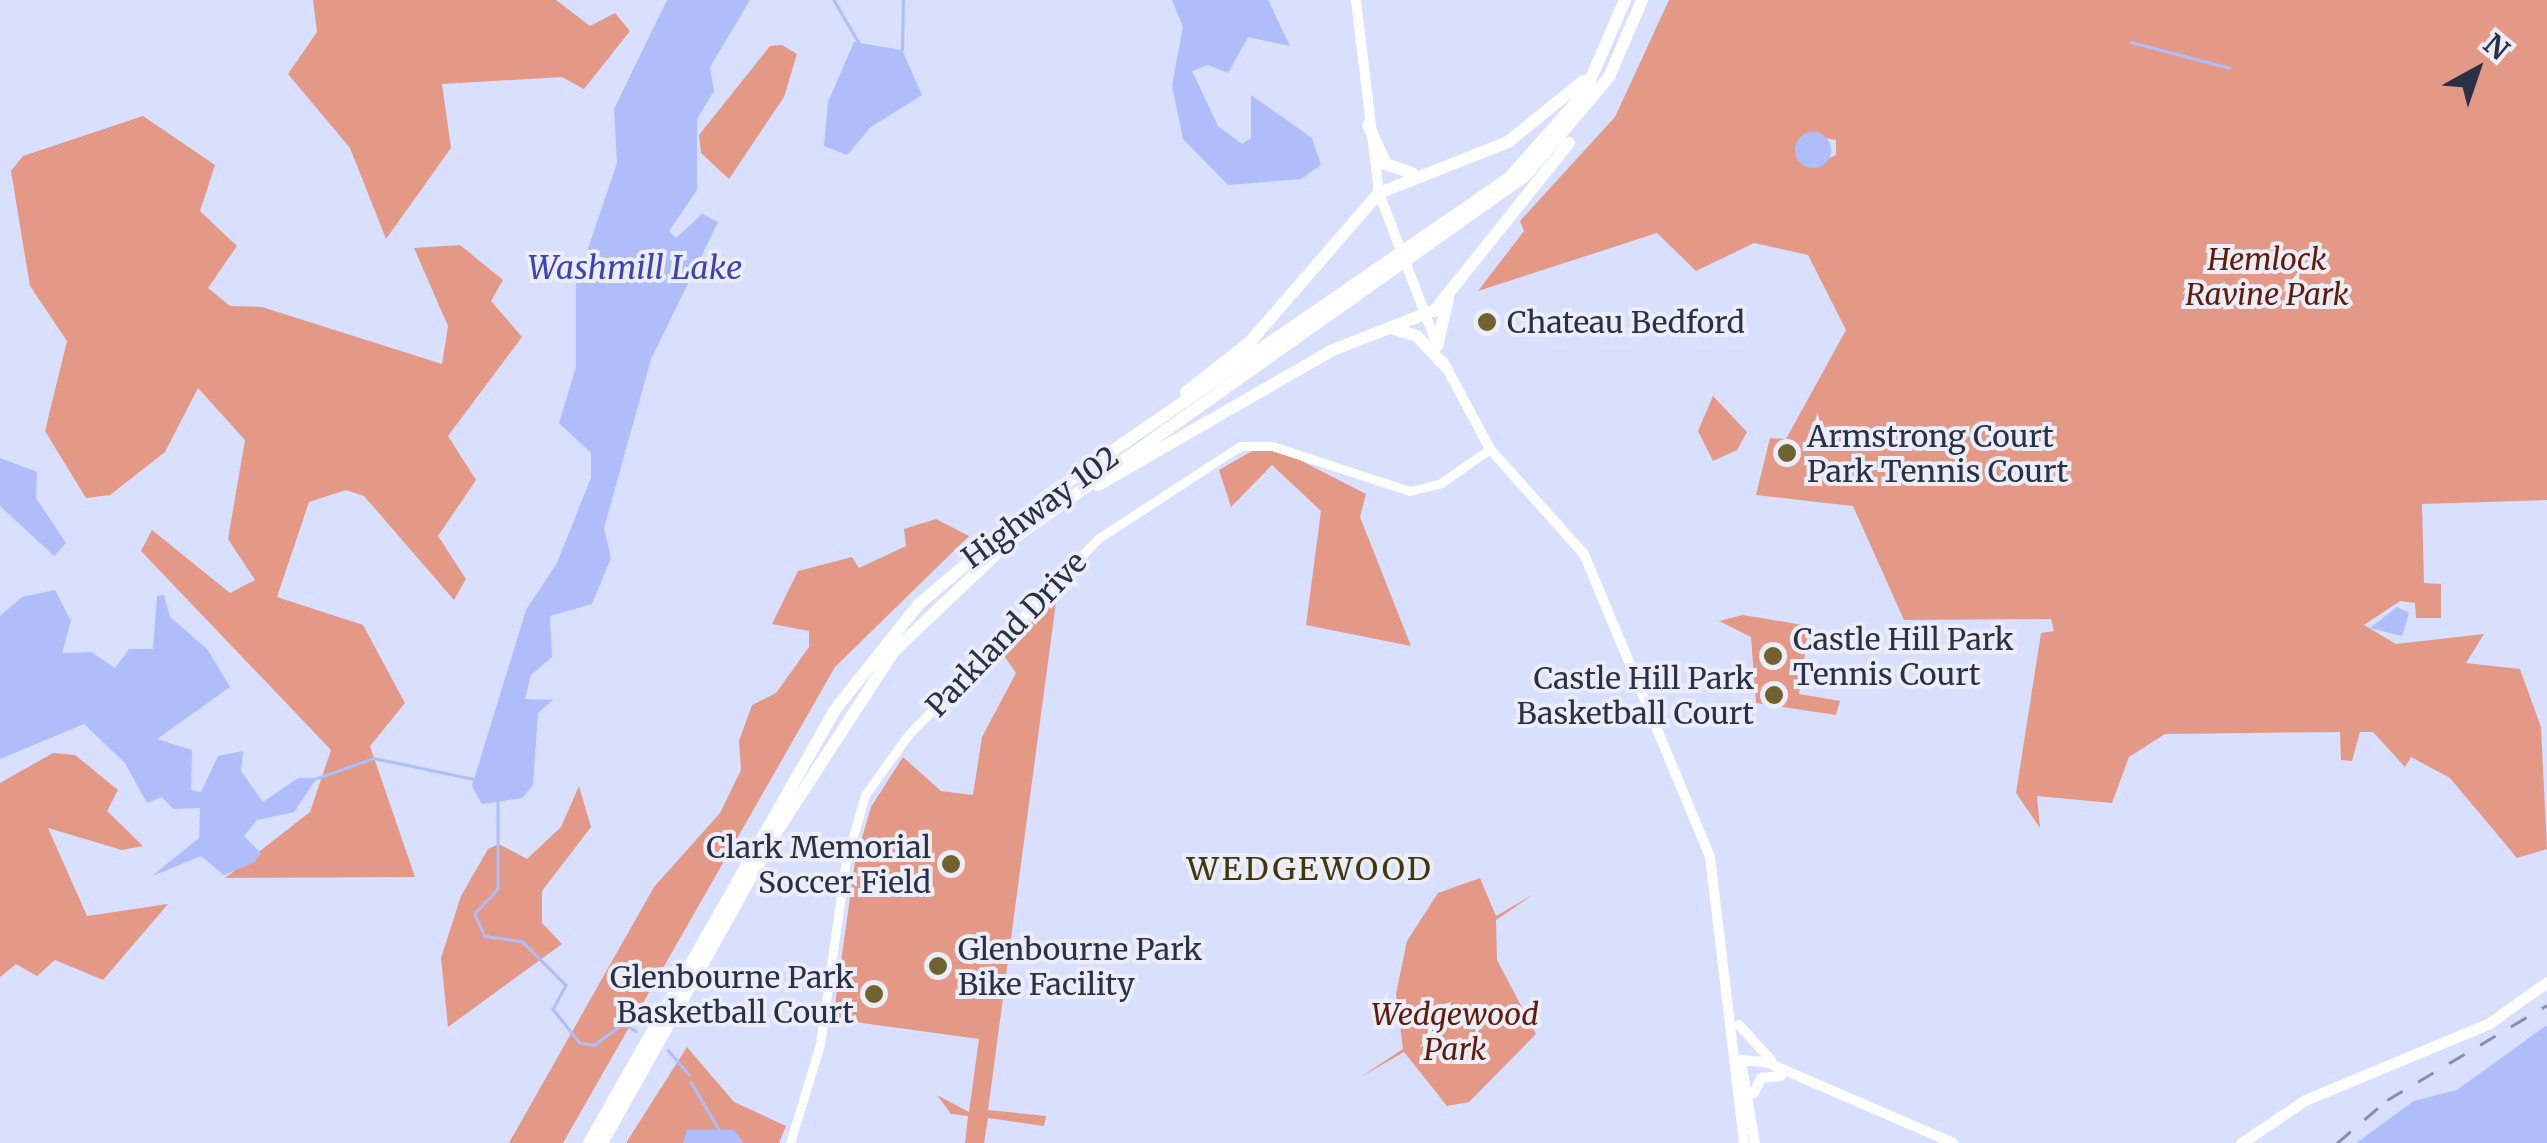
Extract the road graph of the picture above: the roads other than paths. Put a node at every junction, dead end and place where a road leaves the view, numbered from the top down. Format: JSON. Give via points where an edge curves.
{"nodes":[{"id":1,"x":1356,"y":0,"type":"edge"},
{"id":2,"x":1625,"y":0,"type":"edge"},
{"id":3,"x":1642,"y":0,"type":"edge"},
{"id":4,"x":1611,"y":37,"type":"junction"},
{"id":5,"x":1609,"y":77,"type":"junction"},
{"id":6,"x":1368,"y":125,"type":"junction"},
{"id":7,"x":1424,"y":172,"type":"junction"},
{"id":8,"x":1378,"y":193,"type":"junction"},
{"id":9,"x":1424,"y":244,"type":"junction"},
{"id":10,"x":1388,"y":269,"type":"junction"},
{"id":11,"x":1449,"y":296,"type":"junction"},
{"id":12,"x":1426,"y":316,"type":"junction"},
{"id":13,"x":1394,"y":329,"type":"junction"},
{"id":14,"x":1437,"y":346,"type":"junction"},
{"id":15,"x":1445,"y":366,"type":"junction"},
{"id":16,"x":1490,"y":450,"type":"junction"},
{"id":17,"x":1068,"y":482,"type":"junction"},
{"id":18,"x":1038,"y":520,"type":"junction"},
{"id":19,"x":2547,"y":982,"type":"edge"},
{"id":20,"x":1735,"y":1020,"type":"junction"},
{"id":21,"x":1741,"y":1060,"type":"junction"},
{"id":22,"x":1792,"y":1076,"type":"junction"},
{"id":23,"x":1752,"y":1102,"type":"junction"},
{"id":24,"x":589,"y":1143,"type":"edge"},
{"id":25,"x":602,"y":1143,"type":"edge"},
{"id":26,"x":790,"y":1143,"type":"edge"},
{"id":27,"x":1744,"y":1143,"type":"edge"},
{"id":28,"x":1754,"y":1143,"type":"edge"},
{"id":29,"x":1953,"y":1143,"type":"edge"},
{"id":30,"x":2241,"y":1143,"type":"edge"}],
"edges":[{"from":1,"to":6,"type":"main road"},
{"from":2,"to":4,"type":"highway","name":"Highway 102"},
{"from":3,"to":5,"type":"highway","name":"Highway 102"},
{"from":4,"to":7,"type":"highway","via":[[1581,84],[1536,126]]},
{"from":4,"to":9,"type":"highway","name":"Highway 102","via":[[1537,153]]},
{"from":5,"to":9,"type":"highway","name":"Highway 102","via":[[1526,176]]},
{"from":5,"to":11,"type":"highway"},
{"from":6,"to":7,"type":"highway","via":[[1386,164]]},
{"from":6,"to":8,"type":"main road"},
{"from":7,"to":8,"type":"highway"},
{"from":8,"to":12,"type":"main road"},
{"from":8,"to":17,"type":"highway","via":[[1249,342]]},
{"from":9,"to":10,"type":"highway","name":"Highway 102"},
{"from":10,"to":17,"type":"highway","name":"Highway 102"},
{"from":10,"to":18,"type":"highway","name":"Highway 102"},
{"from":11,"to":12,"type":"highway"},
{"from":11,"to":14,"type":"highway"},
{"from":12,"to":13,"type":"highway"},
{"from":12,"to":14,"type":"main road"},
{"from":13,"to":15,"type":"highway","via":[[1417,336]]},
{"from":13,"to":18,"type":"highway","via":[[1294,370]]},
{"from":14,"to":15,"type":"main road"},
{"from":15,"to":16,"type":"main road"},
{"from":16,"to":20,"type":"main road","via":[[1573,535],[1607,602],[1710,857]]},
{"from":16,"to":26,"type":"street","name":"Parkland Drive","via":[[1440,483],[1410,490],[1272,446],[1240,446],[1087,550],[908,735],[865,796],[845,865],[820,1044]]},
{"from":17,"to":24,"type":"highway","name":"Highway 102","via":[[930,593],[834,710]]},
{"from":18,"to":25,"type":"highway","name":"Highway 102","via":[[944,598],[843,720]]},
{"from":19,"to":30,"type":"main road","via":[[2488,1024],[2305,1100]]},
{"from":20,"to":21,"type":"main road"},
{"from":20,"to":22,"type":"main road"},
{"from":21,"to":22,"type":"main road"},
{"from":21,"to":23,"type":"main road"},
{"from":21,"to":27,"type":"main road"},
{"from":22,"to":23,"type":"main road","via":[[1762,1078]]},
{"from":22,"to":29,"type":"main road"},
{"from":23,"to":28,"type":"main road"}]}
